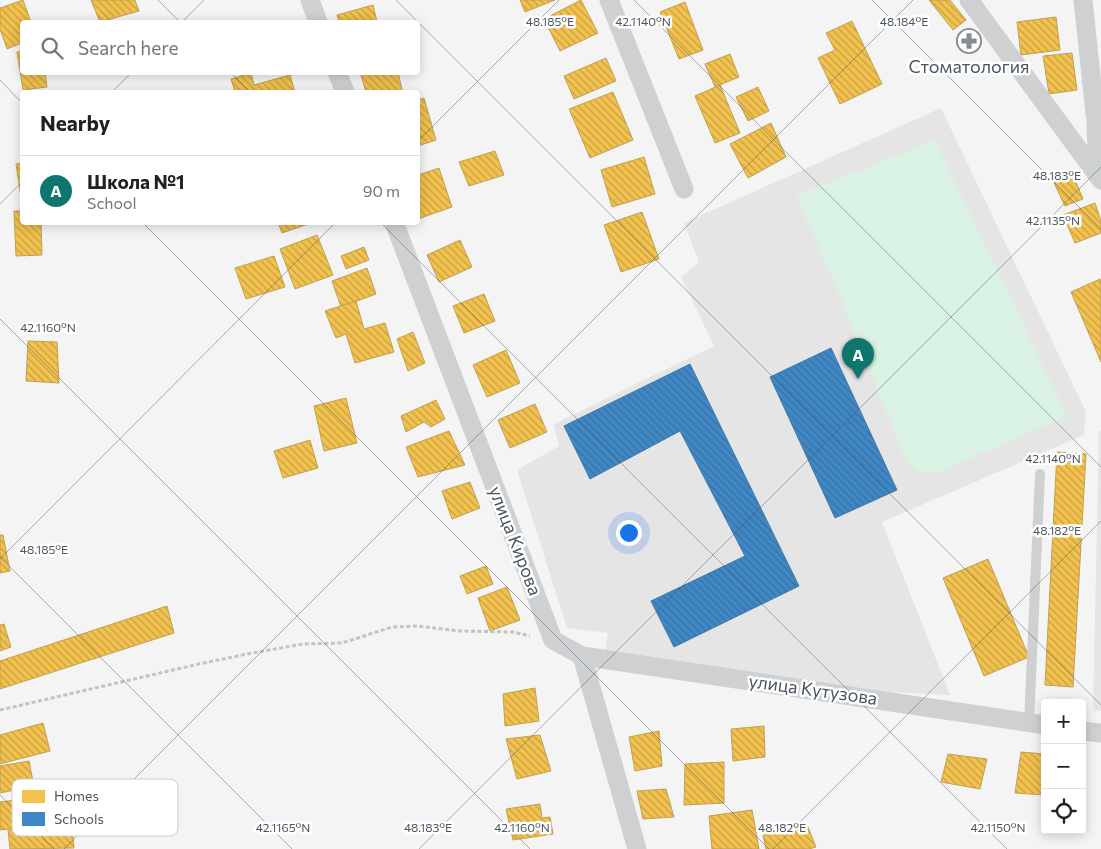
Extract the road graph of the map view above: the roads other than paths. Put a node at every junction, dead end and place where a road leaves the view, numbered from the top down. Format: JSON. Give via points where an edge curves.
{"nodes":[{"id":1,"x":310,"y":0,"type":"edge"},
{"id":2,"x":610,"y":0,"type":"edge"},
{"id":3,"x":969,"y":0,"type":"edge"},
{"id":4,"x":1083,"y":0,"type":"edge"},
{"id":5,"x":317,"y":20,"type":"edge"},
{"id":6,"x":338,"y":75,"type":"edge"},
{"id":7,"x":344,"y":90,"type":"edge"},
{"id":8,"x":1099,"y":178,"type":"edge"},
{"id":9,"x":684,"y":189,"type":"dead end"},
{"id":10,"x":395,"y":225,"type":"edge"},
{"id":11,"x":1040,"y":474,"type":"dead end"},
{"id":12,"x":582,"y":656,"type":"junction"},
{"id":13,"x":1037,"y":724,"type":"edge"},
{"id":14,"x":1086,"y":731,"type":"edge"},
{"id":15,"x":1101,"y":733,"type":"edge"},
{"id":16,"x":637,"y":849,"type":"edge"}],
"edges":[{"from":1,"to":5,"type":"street"},
{"from":2,"to":9,"type":"street"},
{"from":3,"to":8,"type":"street"},
{"from":4,"to":8,"type":"street"},
{"from":6,"to":7,"type":"street"},
{"from":10,"to":12,"type":"street","name":"улица Кирова","via":[[553,640]]},
{"from":11,"to":13,"type":"lane"},
{"from":12,"to":13,"type":"street","name":"улица Кутузова"},
{"from":12,"to":16,"type":"street"},
{"from":14,"to":15,"type":"street"}]}
